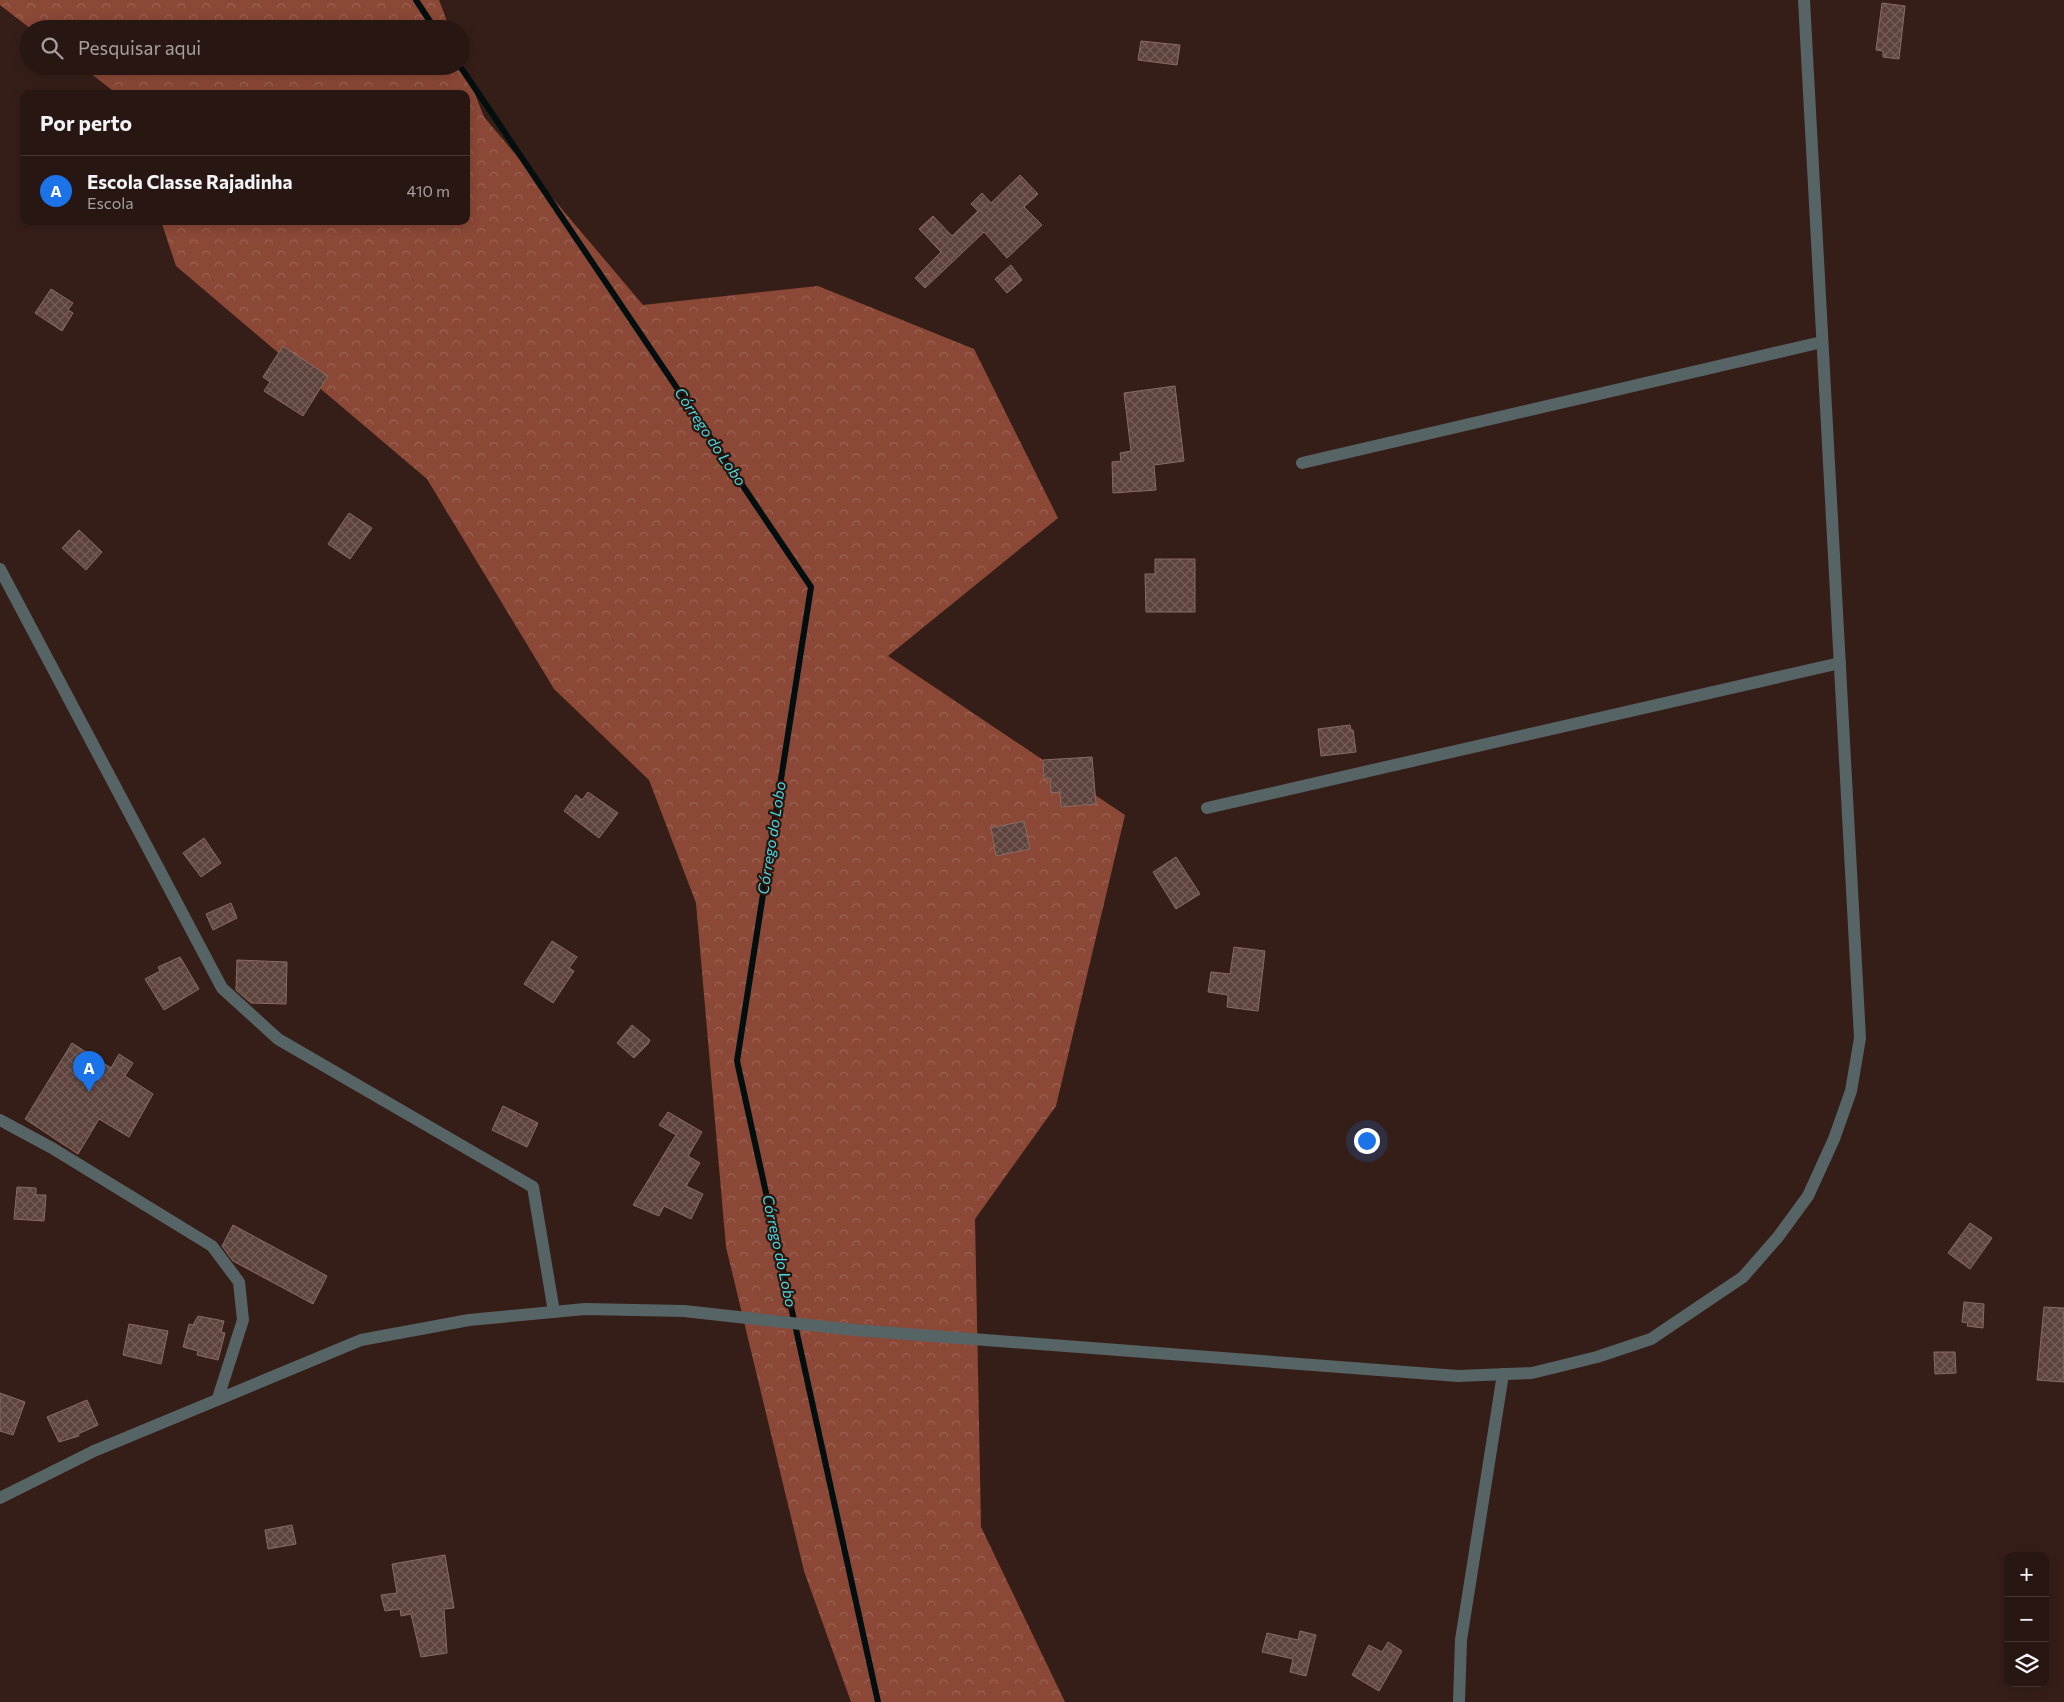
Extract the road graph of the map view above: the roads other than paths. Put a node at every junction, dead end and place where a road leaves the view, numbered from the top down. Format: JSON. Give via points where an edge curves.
{"nodes":[{"id":1,"x":1804,"y":0,"type":"edge"},
{"id":2,"x":1822,"y":342,"type":"junction"},
{"id":3,"x":1302,"y":463,"type":"dead end"},
{"id":4,"x":0,"y":568,"type":"edge"},
{"id":5,"x":1840,"y":663,"type":"junction"},
{"id":6,"x":1206,"y":808,"type":"dead end"},
{"id":7,"x":0,"y":1120,"type":"edge"},
{"id":8,"x":554,"y":1312,"type":"junction"},
{"id":9,"x":1503,"y":1374,"type":"junction"},
{"id":10,"x":218,"y":1398,"type":"junction"},
{"id":11,"x":0,"y":1498,"type":"edge"},
{"id":12,"x":1459,"y":1702,"type":"edge"}],
"edges":[{"from":1,"to":2,"type":"street"},
{"from":2,"to":3,"type":"street"},
{"from":2,"to":5,"type":"street"},
{"from":4,"to":8,"type":"street","via":[[222,988],[278,1039],[533,1187]]},
{"from":5,"to":6,"type":"street"},
{"from":5,"to":9,"type":"street","via":[[1860,1038],[1851,1091],[1808,1196],[1743,1277],[1650,1339],[1597,1358],[1532,1373]]},
{"from":7,"to":10,"type":"street","via":[[212,1246],[239,1282],[243,1320]]},
{"from":8,"to":9,"type":"street","via":[[584,1309],[684,1311],[855,1330],[1458,1376]]},
{"from":8,"to":10,"type":"street","via":[[469,1320],[361,1340]]},
{"from":9,"to":12,"type":"street","via":[[1461,1640]]},
{"from":10,"to":11,"type":"street","via":[[94,1451]]}]}
